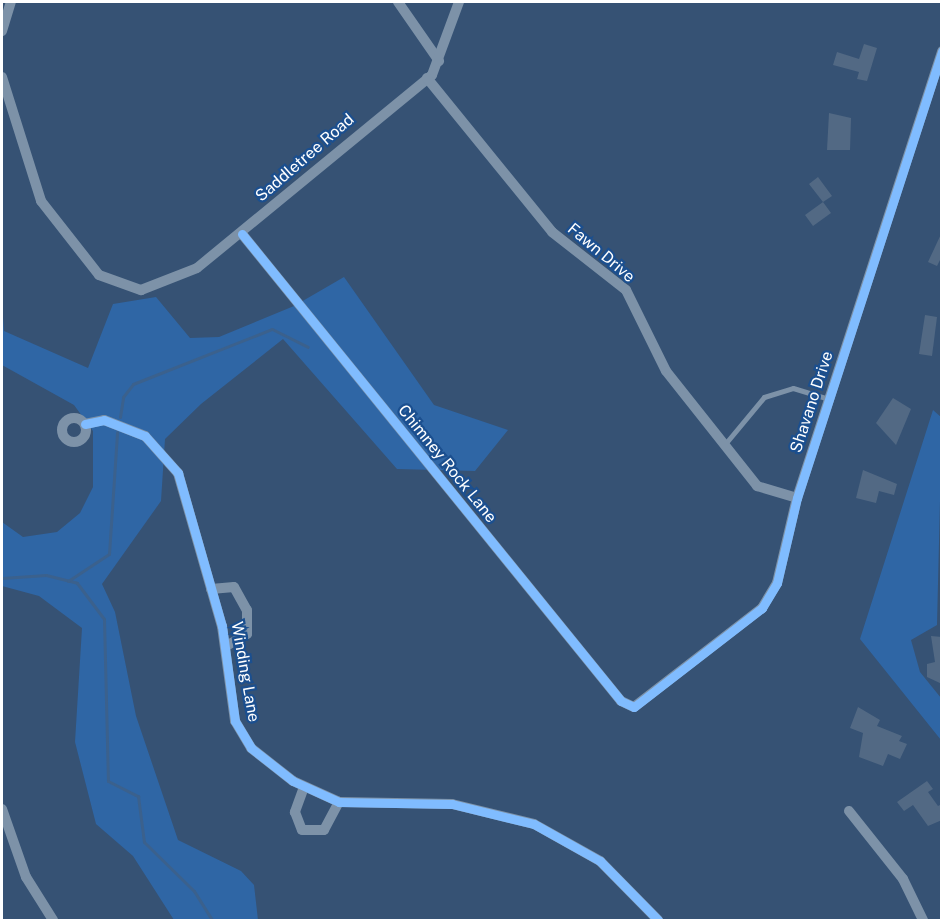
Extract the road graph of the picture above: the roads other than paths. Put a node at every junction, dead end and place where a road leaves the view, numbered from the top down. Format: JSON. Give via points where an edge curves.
{"nodes":[{"id":1,"x":11,"y":2,"type":"edge"},
{"id":2,"x":398,"y":2,"type":"edge"},
{"id":3,"x":459,"y":2,"type":"edge"},
{"id":4,"x":2,"y":32,"type":"edge"},
{"id":5,"x":942,"y":51,"type":"edge"},
{"id":6,"x":439,"y":61,"type":"junction"},
{"id":7,"x":2,"y":77,"type":"edge"},
{"id":8,"x":427,"y":78,"type":"junction"},
{"id":9,"x":242,"y":234,"type":"junction"},
{"id":10,"x":829,"y":399,"type":"junction"},
{"id":11,"x":85,"y":424,"type":"dead end"},
{"id":12,"x":724,"y":445,"type":"junction"},
{"id":13,"x":797,"y":498,"type":"junction"},
{"id":14,"x":211,"y":589,"type":"junction"},
{"id":15,"x":226,"y":646,"type":"junction"},
{"id":16,"x":634,"y":707,"type":"joint"},
{"id":17,"x":304,"y":787,"type":"junction"},
{"id":18,"x":339,"y":802,"type":"junction"},
{"id":19,"x":2,"y":809,"type":"edge"},
{"id":20,"x":849,"y":811,"type":"dead end"},
{"id":21,"x":53,"y":921,"type":"edge"},
{"id":22,"x":658,"y":921,"type":"edge"},
{"id":23,"x":923,"y":921,"type":"edge"}],
"edges":[{"from":1,"to":4,"type":"street"},
{"from":2,"to":6,"type":"street"},
{"from":3,"to":6,"type":"street","name":"Saddletree Road"},
{"from":5,"to":10,"type":"street","name":"Shavano Drive"},
{"from":6,"to":8,"type":"street","name":"Saddletree Road"},
{"from":7,"to":9,"type":"street","name":"Saddletree Road","via":[[41,201],[99,275],[127,289],[141,290],[180,278]]},
{"from":8,"to":9,"type":"street","name":"Saddletree Road"},
{"from":8,"to":12,"type":"street","name":"Fawn Drive","via":[[552,232],[626,290],[666,371]]},
{"from":9,"to":16,"type":"street","name":"Chimney Rock Lane","via":[[621,701]]},
{"from":10,"to":12,"type":"lane","via":[[793,388],[764,397]]},
{"from":10,"to":13,"type":"street","name":"Shavano Drive"},
{"from":11,"to":14,"type":"street","name":"Winding Lane","via":[[104,420],[126,426],[163,452],[188,497]]},
{"from":12,"to":13,"type":"street","name":"Fawn Drive","via":[[757,486]]},
{"from":13,"to":16,"type":"street","name":"Shavano Drive","via":[[777,584],[762,608]]},
{"from":14,"to":15,"type":"street","name":"Winding Lane"},
{"from":14,"to":15,"type":"street","name":"Winding Lane","via":[[234,587],[248,610],[247,634]]},
{"from":15,"to":17,"type":"street","name":"Winding Lane","via":[[232,708],[241,734]]},
{"from":17,"to":18,"type":"street","name":"Winding Lane"},
{"from":17,"to":18,"type":"street","via":[[296,812],[302,830],[324,830]]},
{"from":18,"to":22,"type":"street","name":"Winding Lane","via":[[452,804],[534,824],[600,861]]},
{"from":19,"to":21,"type":"street","via":[[26,878]]},
{"from":20,"to":23,"type":"street","via":[[903,879]]}]}
